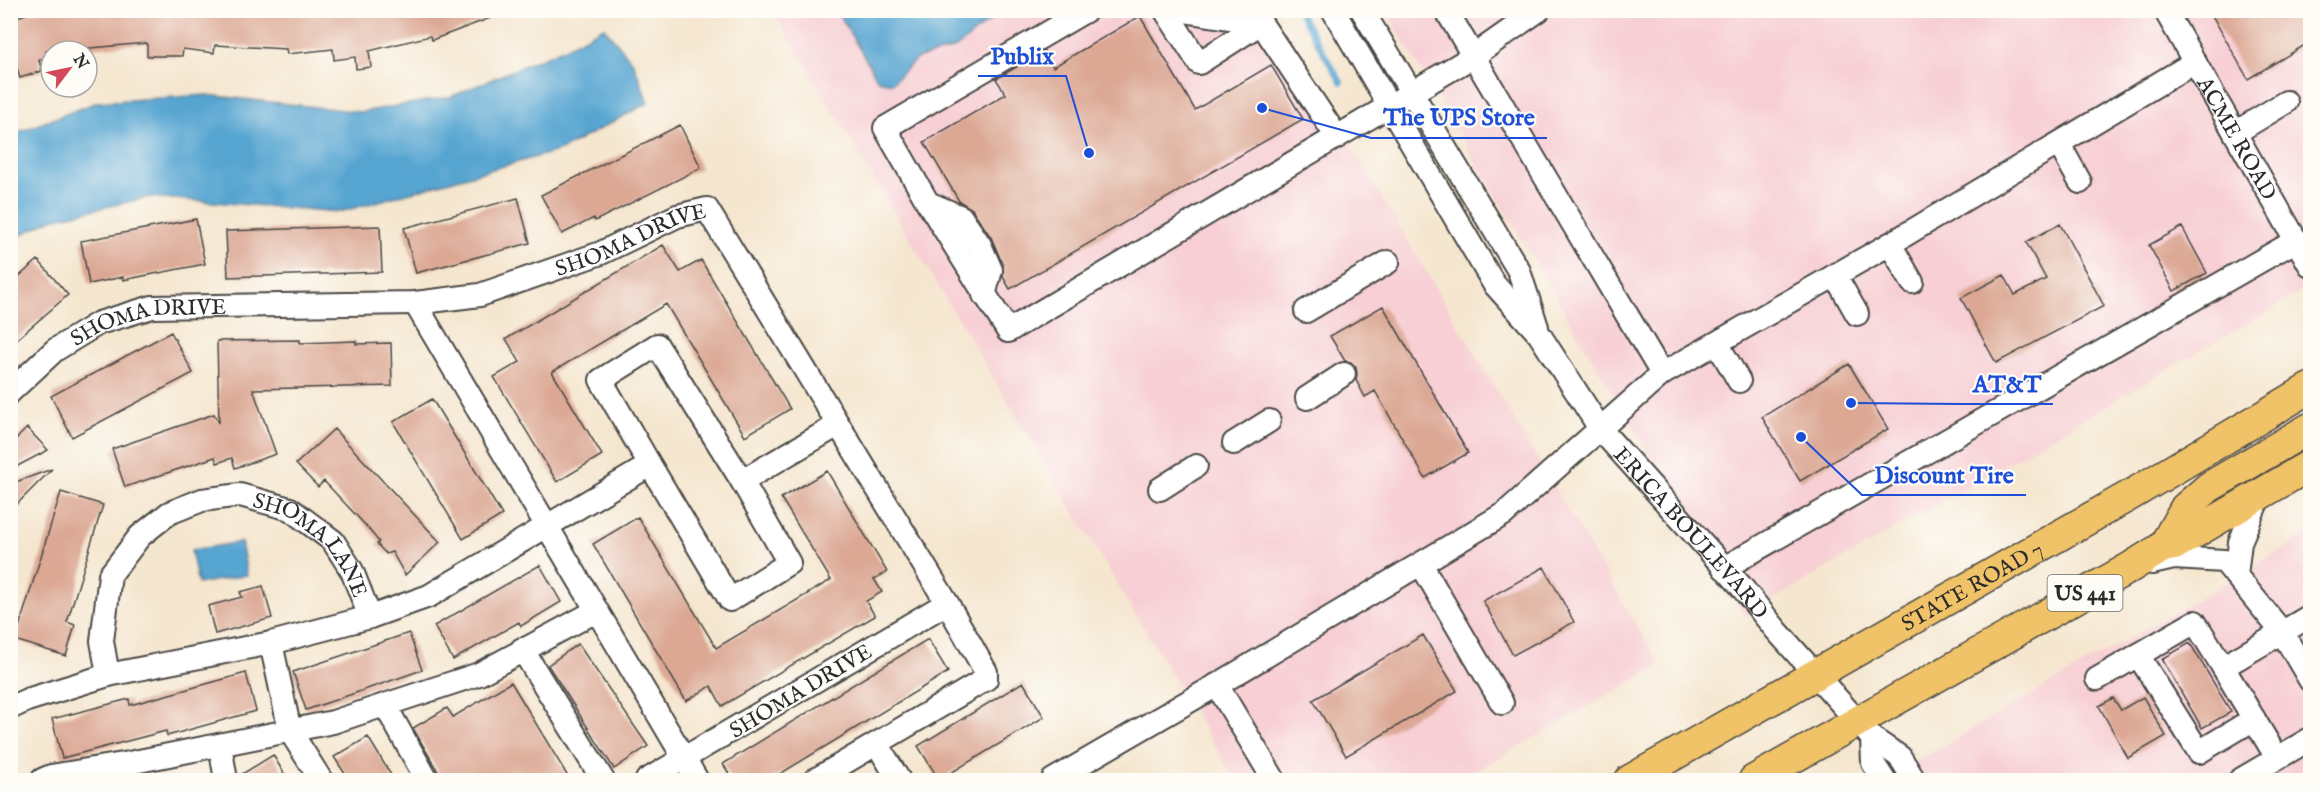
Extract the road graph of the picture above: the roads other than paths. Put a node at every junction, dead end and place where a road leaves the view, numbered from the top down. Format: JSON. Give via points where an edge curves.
{"nodes":[{"id":1,"x":1087,"y":10,"type":"edge"},
{"id":2,"x":1165,"y":10,"type":"edge"},
{"id":3,"x":1178,"y":10,"type":"edge"},
{"id":4,"x":1333,"y":10,"type":"edge"},
{"id":5,"x":1362,"y":10,"type":"edge"},
{"id":6,"x":1446,"y":10,"type":"edge"},
{"id":7,"x":1539,"y":10,"type":"edge"},
{"id":8,"x":2165,"y":10,"type":"edge"},
{"id":9,"x":1261,"y":23,"type":"junction"},
{"id":10,"x":1472,"y":57,"type":"junction"},
{"id":11,"x":2195,"y":62,"type":"junction"},
{"id":12,"x":1410,"y":94,"type":"junction"},
{"id":13,"x":2286,"y":102,"type":"dead end"},
{"id":14,"x":1389,"y":106,"type":"junction"},
{"id":15,"x":2235,"y":132,"type":"junction"},
{"id":16,"x":1337,"y":137,"type":"junction"},
{"id":17,"x":2058,"y":144,"type":"junction"},
{"id":18,"x":2080,"y":182,"type":"dead end"},
{"id":19,"x":2297,"y":240,"type":"junction"},
{"id":20,"x":1890,"y":244,"type":"junction"},
{"id":21,"x":1388,"y":262,"type":"dead end"},
{"id":22,"x":2310,"y":265,"type":"edge"},
{"id":23,"x":1835,"y":275,"type":"junction"},
{"id":24,"x":1912,"y":282,"type":"dead end"},
{"id":25,"x":415,"y":303,"type":"junction"},
{"id":26,"x":1306,"y":311,"type":"dead end"},
{"id":27,"x":1857,"y":314,"type":"dead end"},
{"id":28,"x":1539,"y":334,"type":"junction"},
{"id":29,"x":1717,"y":343,"type":"junction"},
{"id":30,"x":1344,"y":374,"type":"dead end"},
{"id":31,"x":1662,"y":374,"type":"junction"},
{"id":32,"x":1739,"y":381,"type":"dead end"},
{"id":33,"x":2310,"y":388,"type":"edge"},
{"id":34,"x":10,"y":392,"type":"edge"},
{"id":35,"x":1307,"y":398,"type":"dead end"},
{"id":36,"x":1269,"y":421,"type":"dead end"},
{"id":37,"x":838,"y":425,"type":"junction"},
{"id":38,"x":2310,"y":428,"type":"edge"},
{"id":39,"x":1601,"y":429,"type":"junction"},
{"id":40,"x":1234,"y":443,"type":"dead end"},
{"id":41,"x":650,"y":465,"type":"junction"},
{"id":42,"x":2310,"y":465,"type":"edge"},
{"id":43,"x":1196,"y":466,"type":"dead end"},
{"id":44,"x":742,"y":482,"type":"junction"},
{"id":45,"x":1160,"y":489,"type":"dead end"},
{"id":46,"x":2260,"y":495,"type":"junction"},
{"id":47,"x":546,"y":526,"type":"junction"},
{"id":48,"x":2163,"y":547,"type":"junction"},
{"id":49,"x":1421,"y":564,"type":"junction"},
{"id":50,"x":2131,"y":567,"type":"junction"},
{"id":51,"x":1724,"y":568,"type":"junction"},
{"id":52,"x":2236,"y":576,"type":"junction"},
{"id":53,"x":947,"y":603,"type":"junction"},
{"id":54,"x":596,"y":610,"type":"junction"},
{"id":55,"x":2310,"y":616,"type":"edge"},
{"id":56,"x":370,"y":617,"type":"junction"},
{"id":57,"x":2282,"y":632,"type":"junction"},
{"id":58,"x":272,"y":643,"type":"junction"},
{"id":59,"x":522,"y":649,"type":"junction"},
{"id":60,"x":2138,"y":655,"type":"junction"},
{"id":61,"x":2223,"y":667,"type":"junction"},
{"id":62,"x":1815,"y":674,"type":"junction"},
{"id":63,"x":108,"y":675,"type":"junction"},
{"id":64,"x":2097,"y":679,"type":"dead end"},
{"id":65,"x":2310,"y":680,"type":"edge"},
{"id":66,"x":1217,"y":685,"type":"junction"},
{"id":67,"x":1502,"y":703,"type":"dead end"},
{"id":68,"x":385,"y":705,"type":"junction"},
{"id":69,"x":10,"y":708,"type":"edge"},
{"id":70,"x":2254,"y":719,"type":"junction"},
{"id":71,"x":1865,"y":730,"type":"junction"},
{"id":72,"x":290,"y":731,"type":"junction"},
{"id":73,"x":2310,"y":739,"type":"edge"},
{"id":74,"x":877,"y":744,"type":"junction"},
{"id":75,"x":220,"y":745,"type":"junction"},
{"id":76,"x":2277,"y":758,"type":"junction"},
{"id":77,"x":684,"y":759,"type":"junction"},
{"id":78,"x":81,"y":776,"type":"edge"},
{"id":79,"x":42,"y":780,"type":"edge"},
{"id":80,"x":226,"y":780,"type":"edge"},
{"id":81,"x":321,"y":780,"type":"edge"},
{"id":82,"x":427,"y":780,"type":"edge"},
{"id":83,"x":603,"y":780,"type":"edge"},
{"id":84,"x":647,"y":780,"type":"edge"},
{"id":85,"x":697,"y":780,"type":"edge"},
{"id":86,"x":815,"y":780,"type":"edge"},
{"id":87,"x":899,"y":780,"type":"edge"},
{"id":88,"x":1055,"y":780,"type":"edge"},
{"id":89,"x":1274,"y":780,"type":"edge"},
{"id":90,"x":1630,"y":780,"type":"edge"},
{"id":91,"x":1754,"y":780,"type":"edge"},
{"id":92,"x":1884,"y":780,"type":"edge"},
{"id":93,"x":1914,"y":780,"type":"edge"},
{"id":94,"x":2240,"y":780,"type":"edge"}],
"edges":[{"from":1,"to":16,"type":"street","via":[[885,128],[1008,331]]},
{"from":2,"to":9,"type":"street","via":[[1199,63]]},
{"from":3,"to":9,"type":"street"},
{"from":4,"to":14,"type":"street","name":"ERICA BOULEVARD"},
{"from":5,"to":12,"type":"street","name":"ERICA BOULEVARD"},
{"from":6,"to":10,"type":"street"},
{"from":7,"to":10,"type":"street"},
{"from":8,"to":11,"type":"street","name":"ACME ROAD"},
{"from":9,"to":16,"type":"street"},
{"from":10,"to":12,"type":"street"},
{"from":10,"to":31,"type":"street"},
{"from":11,"to":15,"type":"street","name":"ACME ROAD"},
{"from":11,"to":17,"type":"street"},
{"from":12,"to":14,"type":"street"},
{"from":12,"to":28,"type":"street","name":"ERICA BOULEVARD","via":[[1519,271]]},
{"from":13,"to":15,"type":"street"},
{"from":14,"to":16,"type":"street"},
{"from":14,"to":28,"type":"street","name":"ERICA BOULEVARD","via":[[1494,284]]},
{"from":15,"to":19,"type":"street","name":"ACME ROAD"},
{"from":17,"to":18,"type":"street"},
{"from":17,"to":20,"type":"street"},
{"from":19,"to":22,"type":"street","name":"ACME ROAD"},
{"from":19,"to":51,"type":"street"},
{"from":20,"to":23,"type":"street"},
{"from":20,"to":24,"type":"street"},
{"from":21,"to":26,"type":"street"},
{"from":23,"to":27,"type":"street"},
{"from":23,"to":29,"type":"street"},
{"from":25,"to":34,"type":"street","name":"SHOMA DRIVE","via":[[152,307],[99,323],[55,350]]},
{"from":25,"to":37,"type":"street","name":"SHOMA DRIVE","via":[[480,295],[601,253],[677,216],[706,209]]},
{"from":25,"to":47,"type":"street"},
{"from":28,"to":39,"type":"street","name":"ERICA BOULEVARD"},
{"from":29,"to":31,"type":"street"},
{"from":29,"to":32,"type":"street"},
{"from":30,"to":35,"type":"street"},
{"from":31,"to":39,"type":"street"},
{"from":33,"to":62,"type":"main road","name":"STATE ROAD 7","number":"US 441"},
{"from":36,"to":40,"type":"street"},
{"from":37,"to":44,"type":"street"},
{"from":37,"to":53,"type":"street","name":"SHOMA DRIVE"},
{"from":38,"to":48,"type":"main road","via":[[2208,487],[2185,508]]},
{"from":39,"to":49,"type":"street","via":[[1504,514]]},
{"from":39,"to":51,"type":"street","name":"ERICA BOULEVARD"},
{"from":41,"to":44,"type":"street","via":[[730,600],[789,563]]},
{"from":41,"to":44,"type":"street","via":[[601,380],[657,345]]},
{"from":41,"to":47,"type":"street"},
{"from":42,"to":46,"type":"main road","number":"US 441"},
{"from":43,"to":45,"type":"street"},
{"from":46,"to":48,"type":"main road","number":"US 441","via":[[2174,545]]},
{"from":46,"to":52,"type":"street","via":[[2240,542]]},
{"from":47,"to":54,"type":"street"},
{"from":47,"to":56,"type":"street","via":[[429,596]]},
{"from":48,"to":50,"type":"main road","number":"US 441"},
{"from":49,"to":66,"type":"street"},
{"from":49,"to":67,"type":"street"},
{"from":50,"to":52,"type":"street","via":[[2174,558],[2224,561]]},
{"from":50,"to":71,"type":"main road","number":"US 441"},
{"from":51,"to":62,"type":"street","name":"ERICA BOULEVARD"},
{"from":52,"to":57,"type":"street"},
{"from":53,"to":74,"type":"street","name":"SHOMA DRIVE","via":[[986,672],[986,679]]},
{"from":53,"to":77,"type":"street","name":"SHOMA DRIVE"},
{"from":54,"to":59,"type":"street"},
{"from":54,"to":77,"type":"street"},
{"from":55,"to":57,"type":"street"},
{"from":56,"to":58,"type":"street"},
{"from":56,"to":63,"type":"street","name":"SHOMA LANE","via":[[352,571],[333,541],[290,509],[240,495],[202,500],[169,513],[140,536],[110,575],[102,641]]},
{"from":57,"to":61,"type":"street"},
{"from":57,"to":65,"type":"street"},
{"from":58,"to":63,"type":"street"},
{"from":58,"to":72,"type":"street"},
{"from":59,"to":68,"type":"street","via":[[479,674]]},
{"from":59,"to":83,"type":"street"},
{"from":60,"to":61,"type":"street","via":[[2195,622]]},
{"from":60,"to":64,"type":"street"},
{"from":60,"to":70,"type":"street","via":[[2199,752]]},
{"from":61,"to":70,"type":"street"},
{"from":62,"to":71,"type":"street","name":"ERICA BOULEVARD"},
{"from":62,"to":90,"type":"main road","name":"STATE ROAD 7","number":"US 441"},
{"from":63,"to":69,"type":"street"},
{"from":66,"to":88,"type":"street"},
{"from":66,"to":89,"type":"street"},
{"from":68,"to":72,"type":"street"},
{"from":68,"to":82,"type":"street"},
{"from":70,"to":76,"type":"street"},
{"from":71,"to":91,"type":"main road","number":"US 441"},
{"from":71,"to":92,"type":"street","via":[[1873,763]]},
{"from":71,"to":93,"type":"street","name":"ERICA BOULEVARD","via":[[1900,757]]},
{"from":72,"to":75,"type":"street"},
{"from":72,"to":81,"type":"street"},
{"from":73,"to":76,"type":"street"},
{"from":74,"to":86,"type":"street","name":"SHOMA DRIVE"},
{"from":74,"to":87,"type":"street"},
{"from":75,"to":78,"type":"street"},
{"from":75,"to":80,"type":"street"},
{"from":76,"to":94,"type":"street"},
{"from":77,"to":84,"type":"street","name":"SHOMA DRIVE"},
{"from":77,"to":85,"type":"street"},
{"from":78,"to":79,"type":"street","via":[[51,776]]}]}
